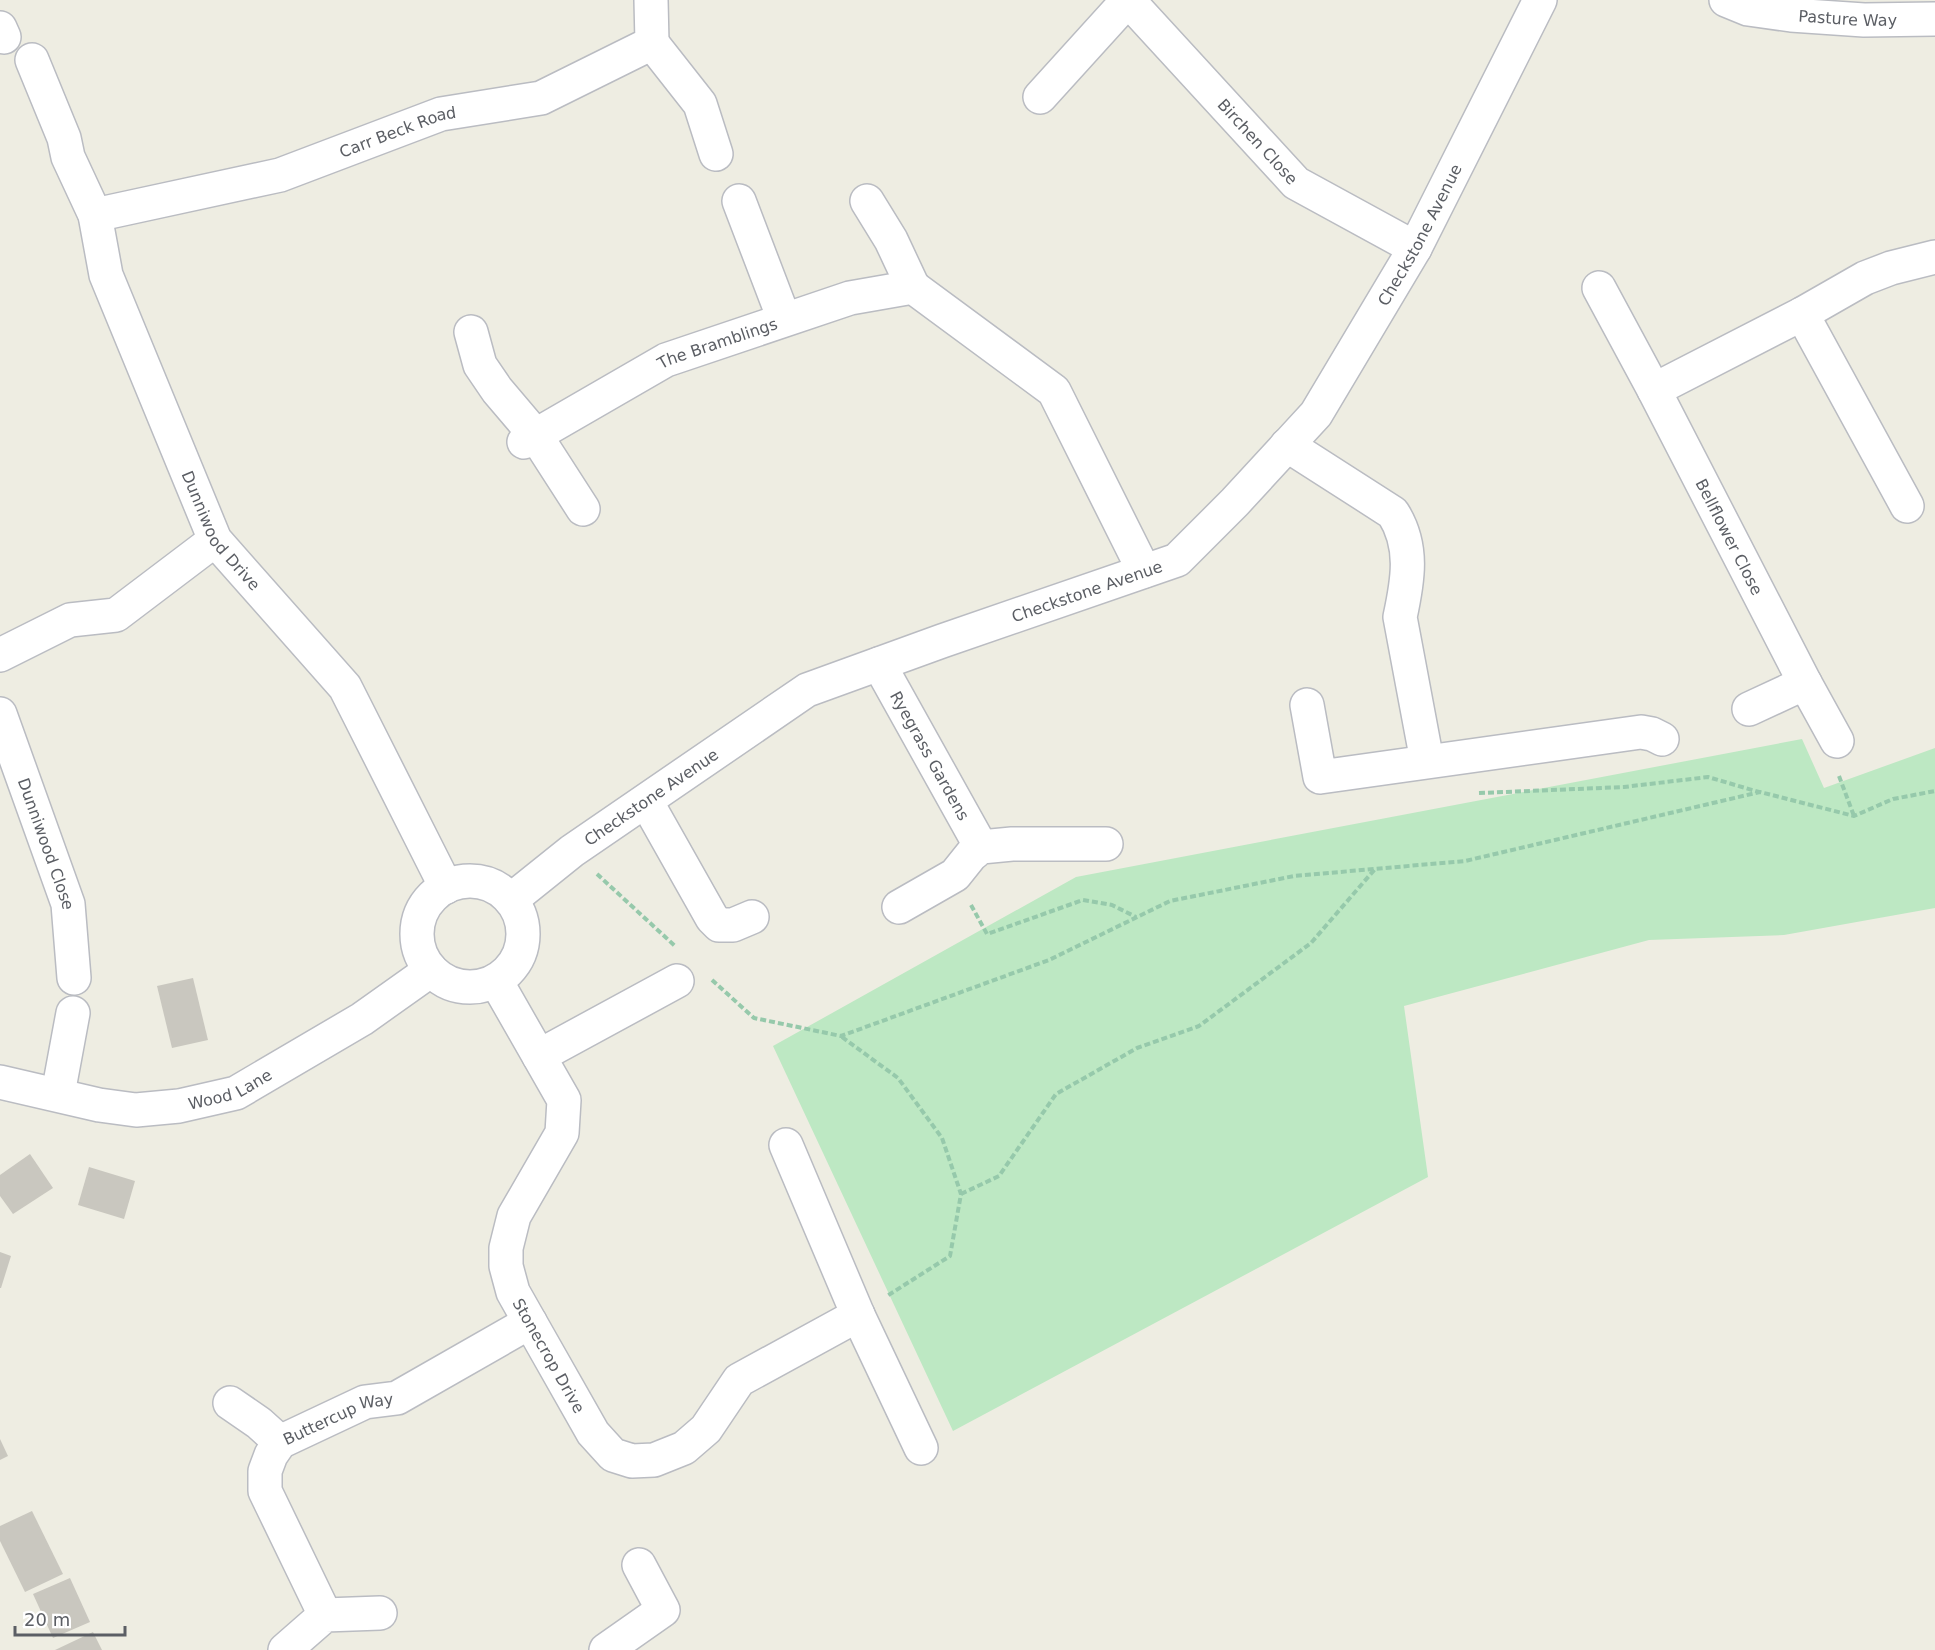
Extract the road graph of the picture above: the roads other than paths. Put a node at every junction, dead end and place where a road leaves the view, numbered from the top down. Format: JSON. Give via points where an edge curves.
{"nodes":[{"id":1,"x":651,"y":0,"type":"edge"},
{"id":2,"x":1128,"y":0,"type":"edge"},
{"id":3,"x":1540,"y":0,"type":"edge"},
{"id":4,"x":1726,"y":0,"type":"edge"},
{"id":5,"x":1935,"y":19,"type":"edge"},
{"id":6,"x":652,"y":43,"type":"junction"},
{"id":7,"x":32,"y":60,"type":"dead end"},
{"id":8,"x":1040,"y":97,"type":"dead end"},
{"id":9,"x":716,"y":154,"type":"dead end"},
{"id":10,"x":739,"y":201,"type":"dead end"},
{"id":11,"x":867,"y":201,"type":"dead end"},
{"id":12,"x":95,"y":215,"type":"junction"},
{"id":13,"x":1415,"y":248,"type":"junction"},
{"id":14,"x":1935,"y":257,"type":"edge"},
{"id":15,"x":913,"y":287,"type":"junction"},
{"id":16,"x":1599,"y":288,"type":"dead end"},
{"id":17,"x":1802,"y":314,"type":"junction"},
{"id":18,"x":784,"y":319,"type":"junction"},
{"id":19,"x":471,"y":332,"type":"dead end"},
{"id":20,"x":1654,"y":390,"type":"junction"},
{"id":21,"x":530,"y":439,"type":"junction"},
{"id":22,"x":1287,"y":445,"type":"junction"},
{"id":23,"x":1907,"y":506,"type":"dead end"},
{"id":24,"x":583,"y":509,"type":"dead end"},
{"id":25,"x":215,"y":540,"type":"junction"},
{"id":26,"x":1144,"y":571,"type":"junction"},
{"id":27,"x":0,"y":655,"type":"edge"},
{"id":28,"x":879,"y":664,"type":"junction"},
{"id":29,"x":1805,"y":683,"type":"junction"},
{"id":30,"x":1307,"y":705,"type":"dead end"},
{"id":31,"x":1749,"y":709,"type":"dead end"},
{"id":32,"x":0,"y":714,"type":"edge"},
{"id":33,"x":1662,"y":739,"type":"dead end"},
{"id":34,"x":1837,"y":741,"type":"dead end"},
{"id":35,"x":1427,"y":761,"type":"junction"},
{"id":36,"x":646,"y":801,"type":"junction"},
{"id":37,"x":1106,"y":844,"type":"dead end"},
{"id":38,"x":981,"y":847,"type":"junction"},
{"id":39,"x":446,"y":887,"type":"junction"},
{"id":40,"x":512,"y":900,"type":"junction"},
{"id":41,"x":899,"y":907,"type":"dead end"},
{"id":42,"x":752,"y":917,"type":"dead end"},
{"id":43,"x":431,"y":970,"type":"junction"},
{"id":44,"x":74,"y":978,"type":"dead end"},
{"id":45,"x":496,"y":981,"type":"junction"},
{"id":46,"x":677,"y":981,"type":"dead end"},
{"id":47,"x":73,"y":1013,"type":"dead end"},
{"id":48,"x":539,"y":1056,"type":"junction"},
{"id":49,"x":0,"y":1082,"type":"edge"},
{"id":50,"x":58,"y":1094,"type":"junction"},
{"id":51,"x":786,"y":1145,"type":"dead end"},
{"id":52,"x":858,"y":1315,"type":"junction"},
{"id":53,"x":530,"y":1322,"type":"junction"},
{"id":54,"x":230,"y":1403,"type":"dead end"},
{"id":55,"x":280,"y":1442,"type":"junction"},
{"id":56,"x":921,"y":1448,"type":"dead end"},
{"id":57,"x":639,"y":1565,"type":"dead end"},
{"id":58,"x":380,"y":1613,"type":"dead end"},
{"id":59,"x":325,"y":1615,"type":"junction"},
{"id":60,"x":285,"y":1650,"type":"edge"},
{"id":61,"x":606,"y":1650,"type":"edge"}],
"edges":[{"from":1,"to":6,"type":"street"},
{"from":2,"to":8,"type":"street","name":"Birchen Close"},
{"from":2,"to":13,"type":"street","name":"Birchen Close","via":[[1296,183]]},
{"from":3,"to":13,"type":"street","name":"Checkstone Avenue"},
{"from":4,"to":5,"type":"street","name":"Pasture Way","via":[[1748,9],[1791,15]]},
{"from":6,"to":9,"type":"street","via":[[700,104]]},
{"from":6,"to":12,"type":"street","name":"Carr Beck Road","via":[[541,98],[441,114],[280,175]]},
{"from":7,"to":12,"type":"street","name":"Dunniwood Drive","via":[[68,157]]},
{"from":10,"to":18,"type":"street"},
{"from":11,"to":15,"type":"street"},
{"from":12,"to":25,"type":"street","name":"Dunniwood Drive","via":[[106,275]]},
{"from":13,"to":22,"type":"street","name":"Checkstone Avenue","via":[[1316,414]]},
{"from":14,"to":17,"type":"street","via":[[1865,278]]},
{"from":15,"to":18,"type":"street","name":"The Bramblings","via":[[850,298]]},
{"from":15,"to":26,"type":"street","via":[[1054,391]]},
{"from":16,"to":20,"type":"street","name":"Bellflower Close"},
{"from":17,"to":20,"type":"street"},
{"from":17,"to":23,"type":"street"},
{"from":18,"to":21,"type":"street","name":"The Bramblings","via":[[666,360]]},
{"from":19,"to":21,"type":"street","via":[[480,365]]},
{"from":20,"to":29,"type":"street","name":"Bellflower Close"},
{"from":21,"to":24,"type":"street"},
{"from":22,"to":26,"type":"street","name":"Checkstone Avenue","via":[[1177,560]]},
{"from":22,"to":35,"type":"street","via":[[1392,513],[1402,528],[1408,559],[1400,617]]},
{"from":25,"to":27,"type":"street","via":[[116,615],[70,620]]},
{"from":25,"to":39,"type":"street","name":"Dunniwood Drive","via":[[345,687]]},
{"from":26,"to":28,"type":"street","name":"Checkstone Avenue"},
{"from":28,"to":36,"type":"street","name":"Checkstone Avenue","via":[[807,690]]},
{"from":28,"to":38,"type":"street","name":"Ryegrass Gardens"},
{"from":29,"to":31,"type":"street"},
{"from":29,"to":34,"type":"street","name":"Bellflower Close"},
{"from":30,"to":35,"type":"street","via":[[1320,777]]},
{"from":32,"to":44,"type":"street","name":"Dunniwood Close","via":[[68,904]]},
{"from":33,"to":35,"type":"street","via":[[1641,732]]},
{"from":36,"to":40,"type":"street","name":"Checkstone Avenue","via":[[572,851]]},
{"from":36,"to":42,"type":"street","via":[[712,918],[719,924],[733,924]]},
{"from":37,"to":38,"type":"street"},
{"from":38,"to":41,"type":"street","via":[[942,882]]},
{"from":39,"to":40,"type":"street","via":[[480,882]]},
{"from":39,"to":43,"type":"street","via":[[431,898],[418,923],[418,941]]},
{"from":40,"to":45,"type":"street","via":[[524,937],[519,955]]},
{"from":43,"to":45,"type":"street","via":[[460,986],[479,987]]},
{"from":43,"to":50,"type":"street","name":"Wood Lane","via":[[362,1019],[236,1093],[179,1106],[136,1110]]},
{"from":45,"to":48,"type":"street","name":"Stonecrop Drive"},
{"from":46,"to":48,"type":"street"},
{"from":47,"to":50,"type":"street"},
{"from":48,"to":53,"type":"street","name":"Stonecrop Drive","via":[[564,1100],[562,1133],[514,1216],[506,1248],[513,1292]]},
{"from":49,"to":50,"type":"street","name":"Wood Lane"},
{"from":51,"to":52,"type":"street"},
{"from":52,"to":53,"type":"street","name":"Stonecrop Drive","via":[[740,1380],[706,1429],[684,1448],[654,1460],[632,1461],[613,1455],[593,1433]]},
{"from":52,"to":56,"type":"street"},
{"from":53,"to":55,"type":"street","name":"Buttercup Way","via":[[397,1398],[365,1402]]},
{"from":54,"to":55,"type":"street"},
{"from":55,"to":59,"type":"street","name":"Buttercup Way","via":[[265,1471],[265,1491]]},
{"from":57,"to":61,"type":"street","via":[[663,1610]]},
{"from":58,"to":59,"type":"street"},
{"from":59,"to":60,"type":"street"}]}
